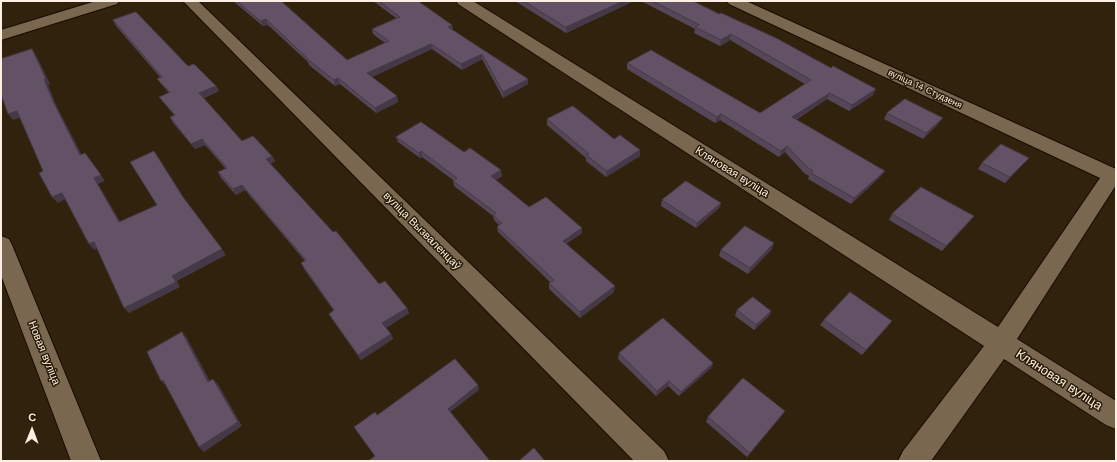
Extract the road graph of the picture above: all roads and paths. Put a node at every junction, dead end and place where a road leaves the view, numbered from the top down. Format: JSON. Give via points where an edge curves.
{"nodes":[{"id":1,"x":112,"y":1,"type":"edge"},
{"id":2,"x":190,"y":1,"type":"edge"},
{"id":3,"x":463,"y":1,"type":"edge"},
{"id":4,"x":734,"y":1,"type":"edge"},
{"id":5,"x":1,"y":35,"type":"edge"},
{"id":6,"x":1114,"y":176,"type":"edge"},
{"id":7,"x":1,"y":246,"type":"edge"},
{"id":8,"x":1001,"y":343,"type":"junction"},
{"id":9,"x":1116,"y":404,"type":"edge"},
{"id":10,"x":1116,"y":416,"type":"edge"},
{"id":11,"x":86,"y":461,"type":"edge"},
{"id":12,"x":654,"y":461,"type":"edge"},
{"id":13,"x":913,"y":461,"type":"edge"}],
"edges":[{"from":1,"to":5,"type":"street"},
{"from":2,"to":12,"type":"street","name":"вуліца Вызваленцаў"},
{"from":3,"to":8,"type":"street","name":"Кляновая вуліца"},
{"from":4,"to":6,"type":"street","name":"вуліца 14 Студзеня"},
{"from":6,"to":8,"type":"street"},
{"from":7,"to":11,"type":"street","name":"Новая вуліца"},
{"from":8,"to":9,"type":"street","name":"Кляновая вуліца"},
{"from":8,"to":10,"type":"street","name":"Кляновая вуліца"},
{"from":8,"to":13,"type":"street"}]}
